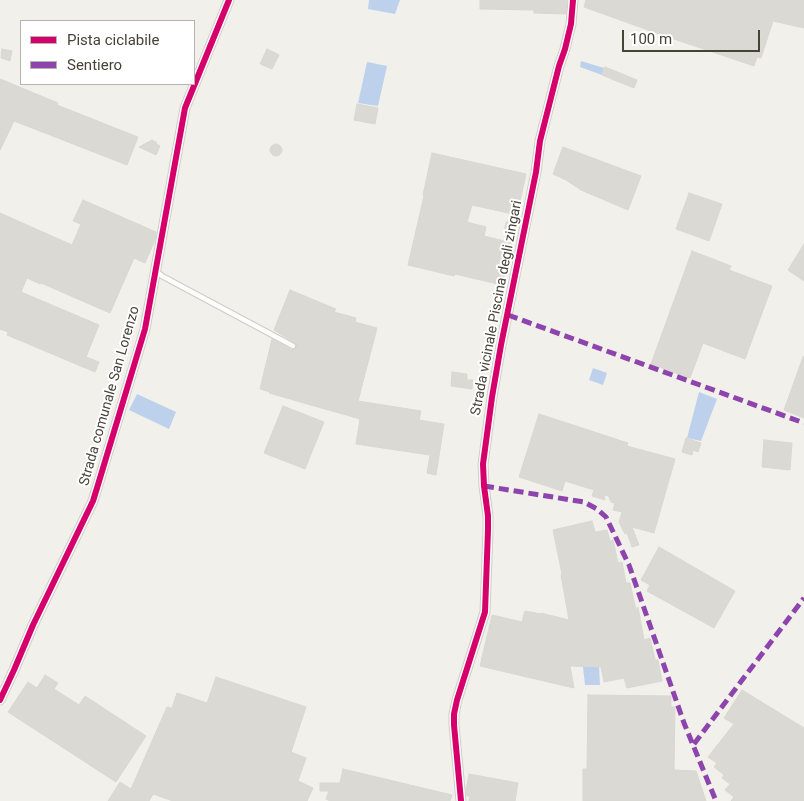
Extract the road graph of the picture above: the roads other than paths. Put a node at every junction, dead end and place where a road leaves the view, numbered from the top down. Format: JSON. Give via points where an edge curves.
{"nodes":[{"id":1,"x":228,"y":0,"type":"edge"},
{"id":2,"x":573,"y":0,"type":"edge"},
{"id":3,"x":195,"y":81,"type":"edge"},
{"id":4,"x":193,"y":85,"type":"edge"},
{"id":5,"x":155,"y":270,"type":"junction"},
{"id":6,"x":293,"y":346,"type":"dead end"},
{"id":7,"x":0,"y":700,"type":"edge"},
{"id":8,"x":461,"y":801,"type":"edge"}],
"edges":[{"from":1,"to":3,"type":"street","name":"Strada comunale San Lorenzo"},
{"from":2,"to":8,"type":"street","name":"Strada vicinale Piscina degli zingari","via":[[571,24],[540,141],[492,397],[483,464],[488,516],[484,612],[454,714]]},
{"from":4,"to":5,"type":"street","name":"Strada comunale San Lorenzo","via":[[184,108]]},
{"from":5,"to":6,"type":"lane"},
{"from":5,"to":7,"type":"street","name":"Strada comunale San Lorenzo","via":[[145,328],[98,488]]}]}
